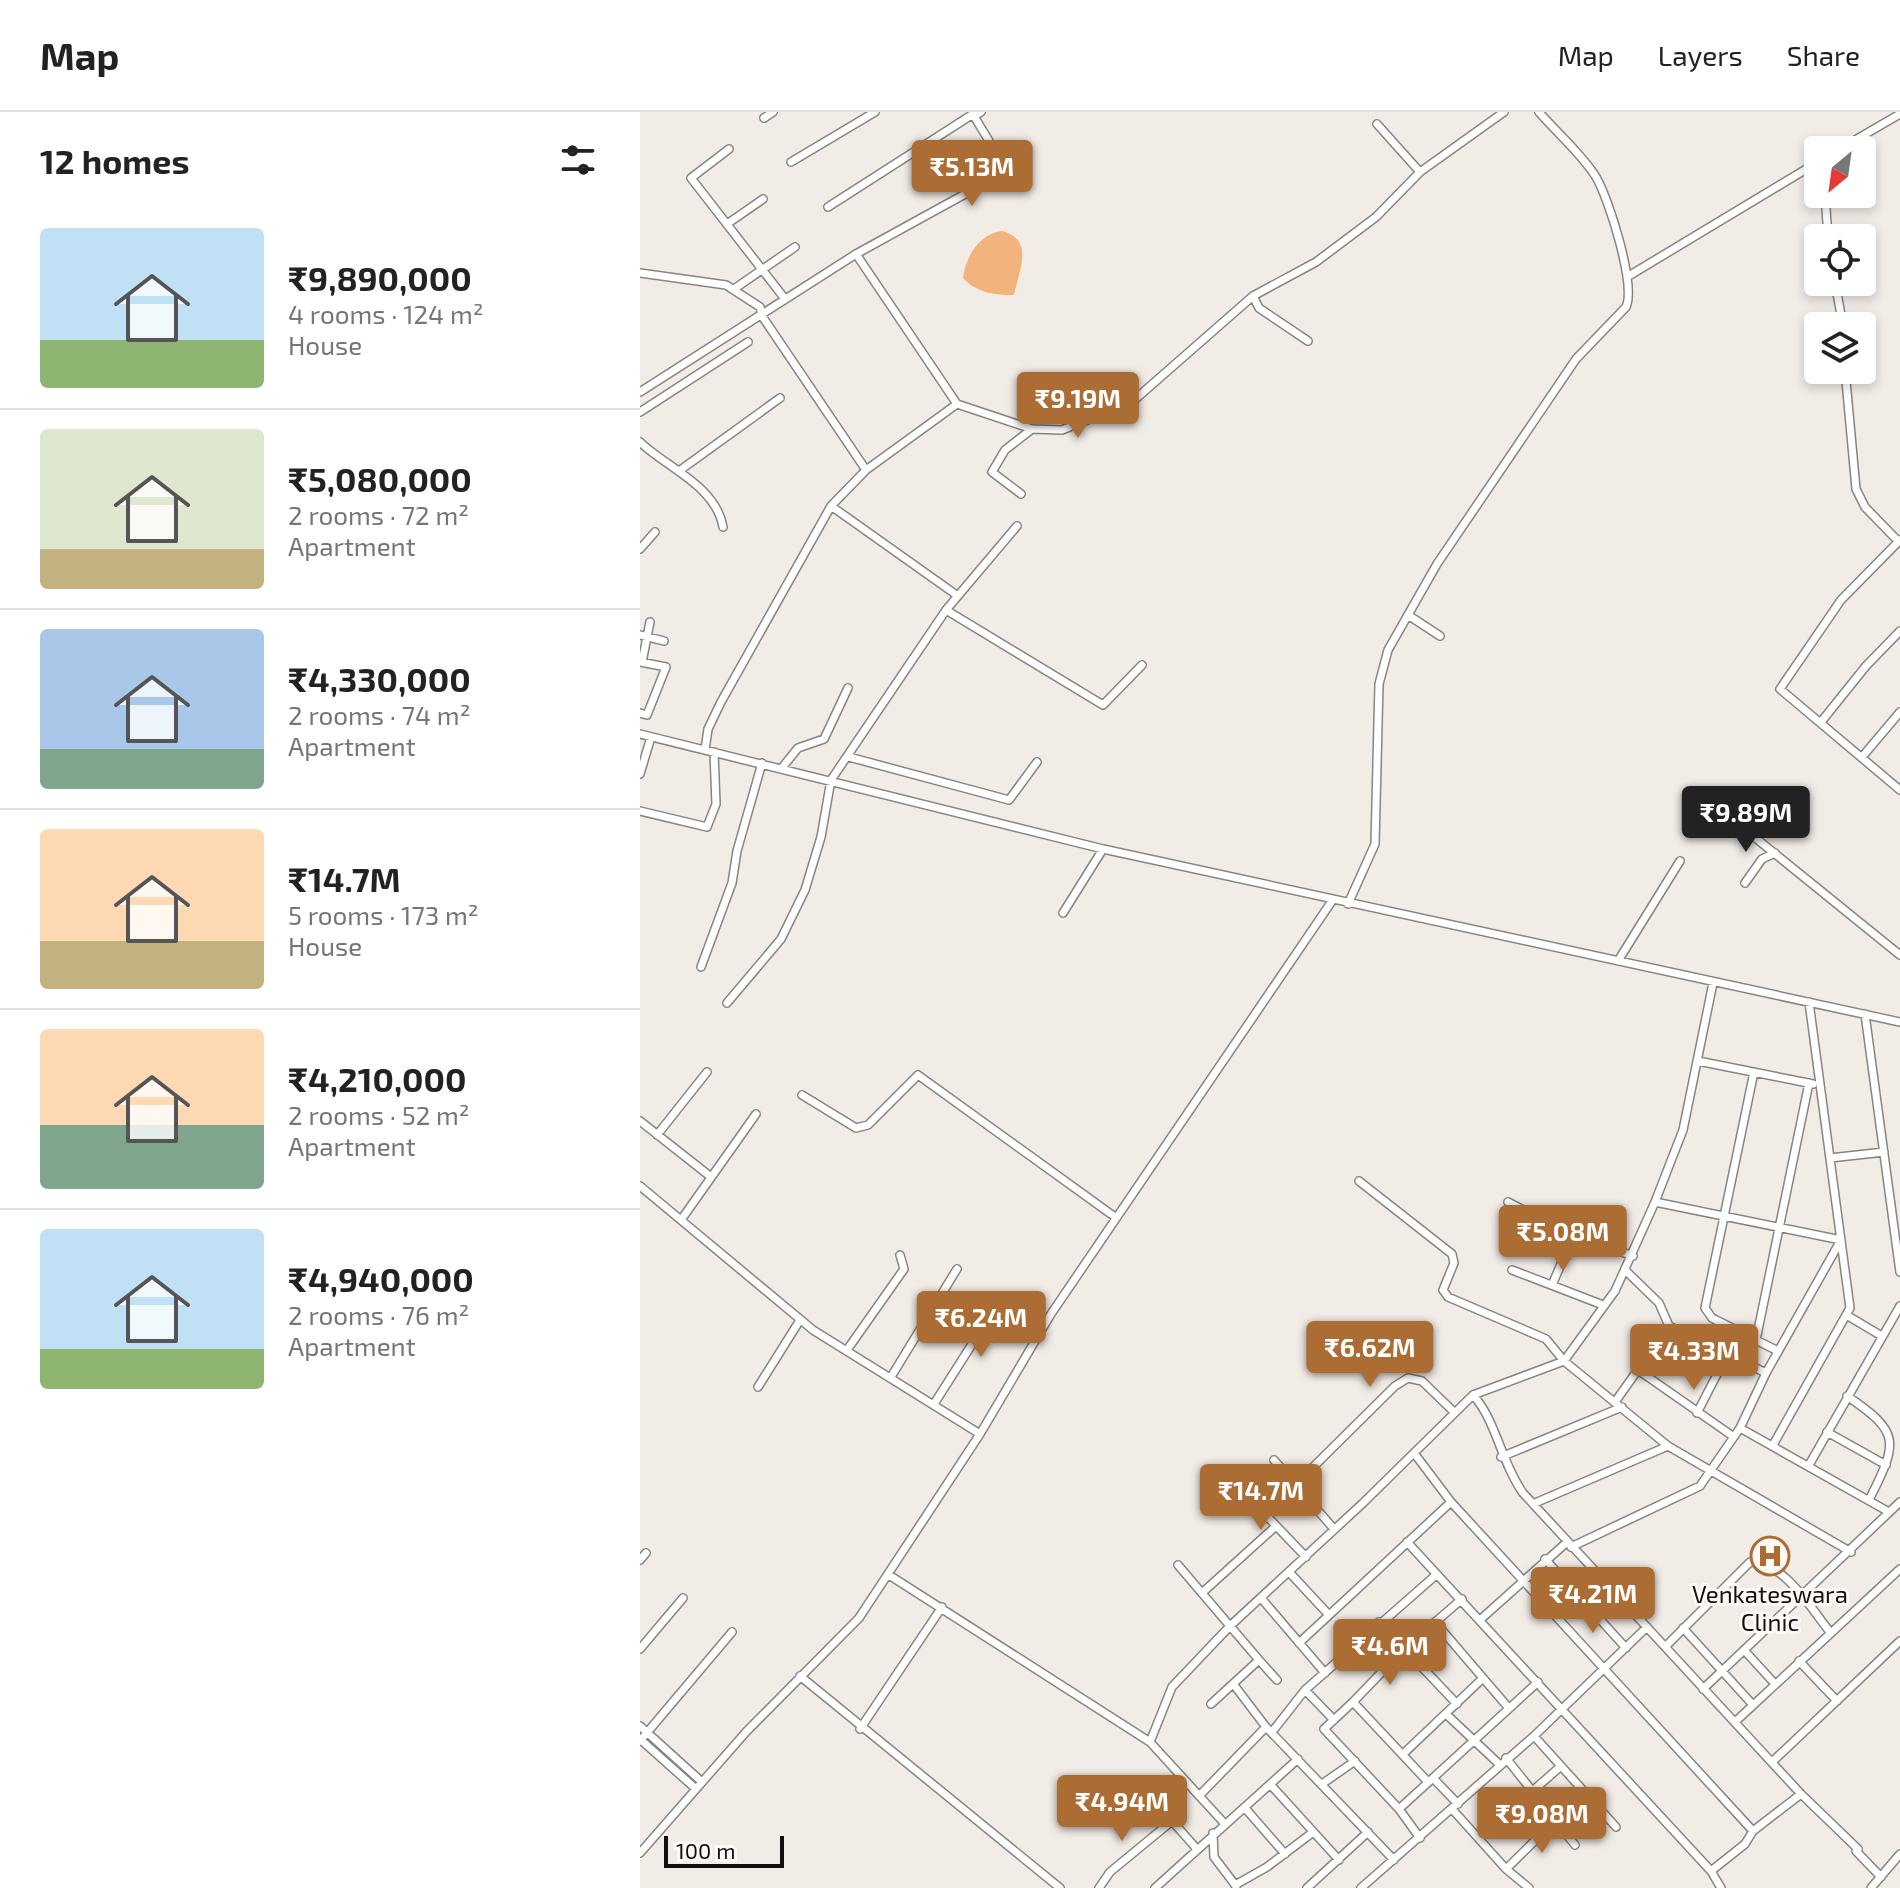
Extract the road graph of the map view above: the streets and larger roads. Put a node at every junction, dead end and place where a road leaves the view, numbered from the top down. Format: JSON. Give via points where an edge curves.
{"nodes":[{"id":1,"x":773,"y":112,"type":"edge"},
{"id":2,"x":875,"y":112,"type":"edge"},
{"id":3,"x":1504,"y":112,"type":"edge"},
{"id":4,"x":1539,"y":112,"type":"edge"},
{"id":5,"x":976,"y":113,"type":"edge"},
{"id":6,"x":1900,"y":114,"type":"edge"},
{"id":7,"x":764,"y":118,"type":"dead end"},
{"id":8,"x":1377,"y":124,"type":"dead end"},
{"id":9,"x":1862,"y":136,"type":"edge"},
{"id":10,"x":729,"y":149,"type":"dead end"},
{"id":11,"x":791,"y":162,"type":"dead end"},
{"id":12,"x":1804,"y":170,"type":"edge"},
{"id":13,"x":1420,"y":172,"type":"junction"},
{"id":14,"x":763,"y":199,"type":"dead end"},
{"id":15,"x":828,"y":207,"type":"dead end"},
{"id":16,"x":727,"y":224,"type":"junction"},
{"id":17,"x":795,"y":247,"type":"dead end"},
{"id":18,"x":856,"y":254,"type":"junction"},
{"id":19,"x":763,"y":271,"type":"junction"},
{"id":20,"x":640,"y":273,"type":"edge"},
{"id":21,"x":1627,"y":277,"type":"junction"},
{"id":22,"x":734,"y":289,"type":"junction"},
{"id":23,"x":1253,"y":296,"type":"junction"},
{"id":24,"x":785,"y":299,"type":"junction"},
{"id":25,"x":762,"y":316,"type":"junction"},
{"id":26,"x":1308,"y":341,"type":"dead end"},
{"id":27,"x":748,"y":342,"type":"dead end"},
{"id":28,"x":1846,"y":384,"type":"edge"},
{"id":29,"x":640,"y":392,"type":"edge"},
{"id":30,"x":780,"y":398,"type":"dead end"},
{"id":31,"x":957,"y":404,"type":"junction"},
{"id":32,"x":640,"y":412,"type":"edge"},
{"id":33,"x":1032,"y":429,"type":"junction"},
{"id":34,"x":640,"y":442,"type":"edge"},
{"id":35,"x":866,"y":470,"type":"junction"},
{"id":36,"x":679,"y":471,"type":"junction"},
{"id":37,"x":1021,"y":494,"type":"dead end"},
{"id":38,"x":831,"y":506,"type":"junction"},
{"id":39,"x":1017,"y":526,"type":"dead end"},
{"id":40,"x":723,"y":527,"type":"dead end"},
{"id":41,"x":655,"y":532,"type":"dead end"},
{"id":42,"x":1899,"y":540,"type":"edge"},
{"id":43,"x":640,"y":549,"type":"edge"},
{"id":44,"x":958,"y":596,"type":"junction"},
{"id":45,"x":946,"y":610,"type":"junction"},
{"id":46,"x":1408,"y":615,"type":"junction"},
{"id":47,"x":650,"y":622,"type":"dead end"},
{"id":48,"x":1900,"y":631,"type":"edge"},
{"id":49,"x":644,"y":636,"type":"edge"},
{"id":50,"x":1440,"y":636,"type":"dead end"},
{"id":51,"x":664,"y":641,"type":"dead end"},
{"id":52,"x":641,"y":662,"type":"edge"},
{"id":53,"x":1142,"y":665,"type":"dead end"},
{"id":54,"x":848,"y":688,"type":"dead end"},
{"id":55,"x":1900,"y":712,"type":"edge"},
{"id":56,"x":640,"y":713,"type":"edge"},
{"id":57,"x":1821,"y":722,"type":"junction"},
{"id":58,"x":640,"y":734,"type":"edge"},
{"id":59,"x":651,"y":737,"type":"junction"},
{"id":60,"x":710,"y":751,"type":"junction"},
{"id":61,"x":849,"y":757,"type":"junction"},
{"id":62,"x":1862,"y":757,"type":"junction"},
{"id":63,"x":1037,"y":762,"type":"dead end"},
{"id":64,"x":762,"y":763,"type":"junction"},
{"id":65,"x":781,"y":769,"type":"junction"},
{"id":66,"x":640,"y":774,"type":"edge"},
{"id":67,"x":831,"y":780,"type":"junction"},
{"id":68,"x":1900,"y":790,"type":"edge"},
{"id":69,"x":1716,"y":806,"type":"dead end"},
{"id":70,"x":640,"y":811,"type":"edge"},
{"id":71,"x":1103,"y":849,"type":"junction"},
{"id":72,"x":1775,"y":853,"type":"junction"},
{"id":73,"x":1680,"y":861,"type":"dead end"},
{"id":74,"x":1745,"y":883,"type":"dead end"},
{"id":75,"x":1332,"y":901,"type":"junction"},
{"id":76,"x":1348,"y":904,"type":"junction"},
{"id":77,"x":1063,"y":913,"type":"dead end"},
{"id":78,"x":1900,"y":955,"type":"edge"},
{"id":79,"x":1618,"y":961,"type":"junction"},
{"id":80,"x":701,"y":967,"type":"dead end"},
{"id":81,"x":1713,"y":983,"type":"junction"},
{"id":82,"x":1809,"y":1002,"type":"junction"},
{"id":83,"x":727,"y":1003,"type":"dead end"},
{"id":84,"x":1865,"y":1014,"type":"junction"},
{"id":85,"x":1900,"y":1022,"type":"edge"},
{"id":86,"x":1698,"y":1061,"type":"junction"},
{"id":87,"x":707,"y":1072,"type":"dead end"},
{"id":88,"x":1754,"y":1072,"type":"junction"},
{"id":89,"x":1809,"y":1083,"type":"junction"},
{"id":90,"x":1820,"y":1085,"type":"junction"},
{"id":91,"x":802,"y":1095,"type":"dead end"},
{"id":92,"x":756,"y":1114,"type":"dead end"},
{"id":93,"x":640,"y":1121,"type":"edge"},
{"id":94,"x":657,"y":1135,"type":"junction"},
{"id":95,"x":1884,"y":1152,"type":"junction"},
{"id":96,"x":1830,"y":1158,"type":"junction"},
{"id":97,"x":711,"y":1177,"type":"junction"},
{"id":98,"x":1359,"y":1181,"type":"dead end"},
{"id":99,"x":640,"y":1186,"type":"edge"},
{"id":100,"x":1508,"y":1202,"type":"dead end"},
{"id":101,"x":1655,"y":1202,"type":"junction"},
{"id":102,"x":1723,"y":1216,"type":"junction"},
{"id":103,"x":1115,"y":1217,"type":"junction"},
{"id":104,"x":681,"y":1220,"type":"junction"},
{"id":105,"x":1779,"y":1227,"type":"junction"},
{"id":106,"x":1574,"y":1234,"type":"junction"},
{"id":107,"x":1841,"y":1240,"type":"junction"},
{"id":108,"x":900,"y":1255,"type":"dead end"},
{"id":109,"x":1633,"y":1256,"type":"junction"},
{"id":110,"x":957,"y":1269,"type":"dead end"},
{"id":111,"x":1512,"y":1270,"type":"dead end"},
{"id":112,"x":1626,"y":1271,"type":"junction"},
{"id":113,"x":1900,"y":1272,"type":"edge"},
{"id":114,"x":1552,"y":1285,"type":"junction"},
{"id":115,"x":1002,"y":1297,"type":"dead end"},
{"id":116,"x":1603,"y":1305,"type":"junction"},
{"id":117,"x":1900,"y":1306,"type":"edge"},
{"id":118,"x":1848,"y":1316,"type":"junction"},
{"id":119,"x":800,"y":1320,"type":"junction"},
{"id":120,"x":1669,"y":1326,"type":"junction"},
{"id":121,"x":1880,"y":1335,"type":"junction"},
{"id":122,"x":1756,"y":1340,"type":"junction"},
{"id":123,"x":847,"y":1350,"type":"junction"},
{"id":124,"x":1778,"y":1351,"type":"junction"},
{"id":125,"x":1727,"y":1355,"type":"junction"},
{"id":126,"x":1564,"y":1361,"type":"junction"},
{"id":127,"x":1638,"y":1370,"type":"junction"},
{"id":128,"x":1766,"y":1373,"type":"junction"},
{"id":129,"x":891,"y":1377,"type":"junction"},
{"id":130,"x":758,"y":1387,"type":"dead end"},
{"id":131,"x":1473,"y":1395,"type":"junction"},
{"id":132,"x":1847,"y":1396,"type":"junction"},
{"id":133,"x":1615,"y":1402,"type":"junction"},
{"id":134,"x":934,"y":1404,"type":"junction"},
{"id":135,"x":1622,"y":1407,"type":"junction"},
{"id":136,"x":1454,"y":1412,"type":"junction"},
{"id":137,"x":1697,"y":1413,"type":"junction"},
{"id":138,"x":1740,"y":1428,"type":"junction"},
{"id":139,"x":1827,"y":1432,"type":"junction"},
{"id":140,"x":980,"y":1434,"type":"junction"},
{"id":141,"x":1734,"y":1437,"type":"junction"},
{"id":142,"x":1773,"y":1445,"type":"junction"},
{"id":143,"x":1668,"y":1446,"type":"junction"},
{"id":144,"x":1414,"y":1453,"type":"junction"},
{"id":145,"x":1501,"y":1457,"type":"junction"},
{"id":146,"x":1274,"y":1460,"type":"dead end"},
{"id":147,"x":1809,"y":1465,"type":"junction"},
{"id":148,"x":1886,"y":1465,"type":"junction"},
{"id":149,"x":1708,"y":1472,"type":"junction"},
{"id":150,"x":1296,"y":1484,"type":"junction"},
{"id":151,"x":1238,"y":1486,"type":"dead end"},
{"id":152,"x":1869,"y":1500,"type":"junction"},
{"id":153,"x":1451,"y":1502,"type":"junction"},
{"id":154,"x":1900,"y":1502,"type":"edge"},
{"id":155,"x":1535,"y":1503,"type":"junction"},
{"id":156,"x":1889,"y":1512,"type":"junction"},
{"id":157,"x":1276,"y":1526,"type":"junction"},
{"id":158,"x":1334,"y":1529,"type":"junction"},
{"id":159,"x":1407,"y":1542,"type":"junction"},
{"id":160,"x":1568,"y":1545,"type":"junction"},
{"id":161,"x":1851,"y":1552,"type":"junction"},
{"id":162,"x":646,"y":1553,"type":"dead end"},
{"id":163,"x":1306,"y":1557,"type":"junction"},
{"id":164,"x":1545,"y":1559,"type":"junction"},
{"id":165,"x":640,"y":1560,"type":"edge"},
{"id":166,"x":1178,"y":1565,"type":"dead end"},
{"id":167,"x":1900,"y":1569,"type":"edge"},
{"id":168,"x":1290,"y":1573,"type":"junction"},
{"id":169,"x":889,"y":1575,"type":"junction"},
{"id":170,"x":1436,"y":1575,"type":"junction"},
{"id":171,"x":1523,"y":1577,"type":"junction"},
{"id":172,"x":1203,"y":1592,"type":"junction"},
{"id":173,"x":1800,"y":1595,"type":"junction"},
{"id":174,"x":683,"y":1598,"type":"dead end"},
{"id":175,"x":1261,"y":1598,"type":"junction"},
{"id":176,"x":1462,"y":1599,"type":"junction"},
{"id":177,"x":942,"y":1607,"type":"junction"},
{"id":178,"x":1328,"y":1614,"type":"junction"},
{"id":179,"x":1481,"y":1619,"type":"junction"},
{"id":180,"x":1379,"y":1622,"type":"junction"},
{"id":181,"x":1435,"y":1622,"type":"junction"},
{"id":182,"x":1230,"y":1626,"type":"junction"},
{"id":183,"x":1647,"y":1627,"type":"junction"},
{"id":184,"x":1683,"y":1628,"type":"junction"},
{"id":185,"x":732,"y":1632,"type":"dead end"},
{"id":186,"x":1830,"y":1632,"type":"junction"},
{"id":187,"x":1900,"y":1641,"type":"edge"},
{"id":188,"x":1299,"y":1643,"type":"junction"},
{"id":189,"x":1665,"y":1647,"type":"junction"},
{"id":190,"x":1626,"y":1648,"type":"junction"},
{"id":191,"x":640,"y":1649,"type":"edge"},
{"id":192,"x":1404,"y":1649,"type":"junction"},
{"id":193,"x":1744,"y":1650,"type":"junction"},
{"id":194,"x":1259,"y":1660,"type":"junction"},
{"id":195,"x":1799,"y":1661,"type":"junction"},
{"id":196,"x":1603,"y":1670,"type":"junction"},
{"id":197,"x":1723,"y":1670,"type":"junction"},
{"id":198,"x":1325,"y":1673,"type":"junction"},
{"id":199,"x":800,"y":1676,"type":"junction"},
{"id":200,"x":1483,"y":1678,"type":"junction"},
{"id":201,"x":1277,"y":1680,"type":"dead end"},
{"id":202,"x":1538,"y":1682,"type":"junction"},
{"id":203,"x":1775,"y":1684,"type":"junction"},
{"id":204,"x":1234,"y":1685,"type":"junction"},
{"id":205,"x":1703,"y":1689,"type":"junction"},
{"id":206,"x":1305,"y":1690,"type":"junction"},
{"id":207,"x":1837,"y":1701,"type":"junction"},
{"id":208,"x":1353,"y":1702,"type":"junction"},
{"id":209,"x":1211,"y":1704,"type":"dead end"},
{"id":210,"x":1457,"y":1704,"type":"junction"},
{"id":211,"x":1753,"y":1705,"type":"junction"},
{"id":212,"x":1507,"y":1706,"type":"junction"},
{"id":213,"x":1562,"y":1708,"type":"junction"},
{"id":214,"x":1446,"y":1714,"type":"junction"},
{"id":215,"x":1334,"y":1720,"type":"junction"},
{"id":216,"x":1735,"y":1722,"type":"junction"},
{"id":217,"x":640,"y":1726,"type":"edge"},
{"id":218,"x":860,"y":1729,"type":"junction"},
{"id":219,"x":1269,"y":1729,"type":"junction"},
{"id":220,"x":648,"y":1732,"type":"junction"},
{"id":221,"x":1534,"y":1736,"type":"junction"},
{"id":222,"x":640,"y":1740,"type":"edge"},
{"id":223,"x":1474,"y":1740,"type":"junction"},
{"id":224,"x":1150,"y":1742,"type":"junction"},
{"id":225,"x":1403,"y":1754,"type":"junction"},
{"id":226,"x":1506,"y":1758,"type":"junction"},
{"id":227,"x":1298,"y":1759,"type":"junction"},
{"id":228,"x":1355,"y":1761,"type":"junction"},
{"id":229,"x":1772,"y":1762,"type":"junction"},
{"id":230,"x":1499,"y":1764,"type":"junction"},
{"id":231,"x":1561,"y":1766,"type":"junction"},
{"id":232,"x":1430,"y":1780,"type":"junction"},
{"id":233,"x":1270,"y":1784,"type":"junction"},
{"id":234,"x":1322,"y":1784,"type":"junction"},
{"id":235,"x":699,"y":1786,"type":"junction"},
{"id":236,"x":1531,"y":1789,"type":"junction"},
{"id":237,"x":1801,"y":1794,"type":"junction"},
{"id":238,"x":1199,"y":1796,"type":"junction"},
{"id":239,"x":1158,"y":1805,"type":"dead end"},
{"id":240,"x":1455,"y":1807,"type":"junction"},
{"id":241,"x":1245,"y":1808,"type":"junction"},
{"id":242,"x":1399,"y":1809,"type":"junction"},
{"id":243,"x":1556,"y":1820,"type":"junction"},
{"id":244,"x":1172,"y":1821,"type":"junction"},
{"id":245,"x":1224,"y":1823,"type":"junction"},
{"id":246,"x":1616,"y":1827,"type":"dead end"},
{"id":247,"x":1753,"y":1831,"type":"junction"},
{"id":248,"x":1368,"y":1832,"type":"junction"},
{"id":249,"x":1213,"y":1833,"type":"junction"},
{"id":250,"x":1312,"y":1833,"type":"junction"},
{"id":251,"x":1420,"y":1838,"type":"junction"},
{"id":252,"x":1479,"y":1838,"type":"junction"},
{"id":253,"x":1575,"y":1845,"type":"dead end"},
{"id":254,"x":1196,"y":1848,"type":"junction"},
{"id":255,"x":640,"y":1853,"type":"edge"},
{"id":256,"x":1285,"y":1854,"type":"junction"},
{"id":257,"x":1900,"y":1854,"type":"edge"},
{"id":258,"x":1339,"y":1860,"type":"junction"},
{"id":259,"x":1394,"y":1860,"type":"junction"},
{"id":260,"x":1506,"y":1869,"type":"junction"},
{"id":261,"x":1711,"y":1871,"type":"junction"},
{"id":262,"x":1881,"y":1877,"type":"junction"},
{"id":263,"x":1316,"y":1880,"type":"junction"},
{"id":264,"x":1167,"y":1884,"type":"edge"},
{"id":265,"x":1719,"y":1885,"type":"edge"},
{"id":266,"x":1236,"y":1886,"type":"edge"},
{"id":267,"x":1060,"y":1888,"type":"edge"},
{"id":268,"x":1099,"y":1888,"type":"edge"},
{"id":269,"x":1155,"y":1888,"type":"edge"},
{"id":270,"x":1307,"y":1888,"type":"edge"},
{"id":271,"x":1323,"y":1888,"type":"edge"},
{"id":272,"x":1361,"y":1888,"type":"edge"},
{"id":273,"x":1529,"y":1888,"type":"edge"},
{"id":274,"x":1710,"y":1888,"type":"edge"},
{"id":275,"x":1871,"y":1888,"type":"edge"}],
"edges":[{"from":1,"to":7,"type":"street"},
{"from":2,"to":11,"type":"street"},
{"from":3,"to":13,"type":"street"},
{"from":4,"to":21,"type":"street","via":[[1596,178]]},
{"from":5,"to":15,"type":"street"},
{"from":5,"to":18,"type":"street","via":[[1007,171]]},
{"from":6,"to":9,"type":"street"},
{"from":8,"to":13,"type":"street"},
{"from":10,"to":16,"type":"street","via":[[691,178]]},
{"from":12,"to":21,"type":"street"},
{"from":13,"to":23,"type":"street","via":[[1376,217],[1316,262]]},
{"from":14,"to":16,"type":"street"},
{"from":16,"to":19,"type":"street"},
{"from":17,"to":19,"type":"street"},
{"from":18,"to":24,"type":"street"},
{"from":18,"to":31,"type":"street"},
{"from":19,"to":22,"type":"street"},
{"from":19,"to":24,"type":"street"},
{"from":20,"to":22,"type":"street"},
{"from":21,"to":46,"type":"street","via":[[1626,307],[1576,359]]},
{"from":22,"to":25,"type":"street","via":[[760,307]]},
{"from":23,"to":26,"type":"street","via":[[1259,308]]},
{"from":23,"to":33,"type":"street","via":[[1132,402],[1062,430]]},
{"from":24,"to":25,"type":"street"},
{"from":25,"to":29,"type":"street"},
{"from":25,"to":35,"type":"street"},
{"from":27,"to":32,"type":"street"},
{"from":28,"to":42,"type":"street","via":[[1856,489],[1865,507]]},
{"from":30,"to":36,"type":"street"},
{"from":31,"to":33,"type":"street"},
{"from":31,"to":35,"type":"street"},
{"from":33,"to":37,"type":"street","via":[[1005,450],[992,472]]},
{"from":34,"to":36,"type":"street"},
{"from":35,"to":38,"type":"street"},
{"from":36,"to":40,"type":"street","via":[[720,512]]},
{"from":38,"to":44,"type":"street"},
{"from":38,"to":60,"type":"street","via":[[721,702],[708,729]]},
{"from":39,"to":44,"type":"street"},
{"from":41,"to":43,"type":"street"},
{"from":42,"to":57,"type":"street","via":[[1841,600],[1780,689]]},
{"from":44,"to":45,"type":"street"},
{"from":45,"to":53,"type":"street","via":[[1103,705]]},
{"from":45,"to":61,"type":"street"},
{"from":46,"to":50,"type":"street"},
{"from":46,"to":76,"type":"street","via":[[1381,666],[1375,844]]},
{"from":47,"to":49,"type":"street"},
{"from":48,"to":57,"type":"street"},
{"from":49,"to":51,"type":"street"},
{"from":49,"to":52,"type":"street"},
{"from":52,"to":56,"type":"street","via":[[666,667],[647,715]]},
{"from":54,"to":65,"type":"street","via":[[824,739],[798,748]]},
{"from":55,"to":62,"type":"street"},
{"from":57,"to":62,"type":"street"},
{"from":58,"to":59,"type":"street"},
{"from":59,"to":60,"type":"street"},
{"from":59,"to":66,"type":"street"},
{"from":60,"to":64,"type":"street"},
{"from":60,"to":70,"type":"street","via":[[716,804],[707,827]]},
{"from":61,"to":63,"type":"street","via":[[1009,800]]},
{"from":61,"to":67,"type":"street"},
{"from":62,"to":68,"type":"street"},
{"from":64,"to":65,"type":"street"},
{"from":64,"to":80,"type":"street","via":[[732,883]]},
{"from":65,"to":67,"type":"street"},
{"from":67,"to":71,"type":"street"},
{"from":67,"to":83,"type":"street","via":[[805,890],[781,939]]},
{"from":69,"to":72,"type":"street"},
{"from":71,"to":75,"type":"street"},
{"from":71,"to":77,"type":"street"},
{"from":72,"to":74,"type":"street","via":[[1762,859]]},
{"from":72,"to":78,"type":"street"},
{"from":73,"to":79,"type":"street"},
{"from":75,"to":76,"type":"street"},
{"from":75,"to":103,"type":"street"},
{"from":76,"to":79,"type":"street"},
{"from":79,"to":81,"type":"street"},
{"from":81,"to":82,"type":"street"},
{"from":81,"to":86,"type":"street"},
{"from":82,"to":84,"type":"street"},
{"from":82,"to":90,"type":"street"},
{"from":84,"to":85,"type":"street"},
{"from":84,"to":95,"type":"street"},
{"from":86,"to":88,"type":"street"},
{"from":86,"to":101,"type":"street","via":[[1683,1130]]},
{"from":87,"to":94,"type":"street"},
{"from":88,"to":89,"type":"street"},
{"from":88,"to":102,"type":"street"},
{"from":89,"to":90,"type":"street"},
{"from":89,"to":105,"type":"street"},
{"from":90,"to":96,"type":"street"},
{"from":91,"to":103,"type":"street","via":[[856,1128],[868,1125],[918,1075]]},
{"from":92,"to":97,"type":"street"},
{"from":93,"to":94,"type":"street"},
{"from":94,"to":97,"type":"street"},
{"from":95,"to":96,"type":"street"},
{"from":95,"to":113,"type":"street"},
{"from":96,"to":107,"type":"street"},
{"from":97,"to":104,"type":"street"},
{"from":98,"to":126,"type":"street","via":[[1452,1254],[1444,1294],[1546,1339]]},
{"from":99,"to":104,"type":"street"},
{"from":100,"to":106,"type":"street"},
{"from":101,"to":102,"type":"street"},
{"from":101,"to":109,"type":"street"},
{"from":102,"to":105,"type":"street"},
{"from":102,"to":122,"type":"street","via":[[1705,1308],[1712,1318]]},
{"from":103,"to":140,"type":"street"},
{"from":104,"to":119,"type":"street"},
{"from":105,"to":107,"type":"street"},
{"from":105,"to":122,"type":"street"},
{"from":106,"to":109,"type":"street"},
{"from":106,"to":114,"type":"street"},
{"from":107,"to":118,"type":"street"},
{"from":107,"to":124,"type":"street"},
{"from":108,"to":123,"type":"street","via":[[904,1269]]},
{"from":109,"to":112,"type":"street"},
{"from":110,"to":129,"type":"street"},
{"from":111,"to":114,"type":"street"},
{"from":112,"to":116,"type":"street"},
{"from":112,"to":120,"type":"street","via":[[1659,1303]]},
{"from":114,"to":116,"type":"street"},
{"from":115,"to":134,"type":"street"},
{"from":116,"to":126,"type":"street"},
{"from":117,"to":121,"type":"street"},
{"from":118,"to":121,"type":"street"},
{"from":118,"to":142,"type":"street"},
{"from":119,"to":123,"type":"street"},
{"from":119,"to":130,"type":"street"},
{"from":120,"to":125,"type":"street"},
{"from":120,"to":127,"type":"street"},
{"from":121,"to":132,"type":"street"},
{"from":122,"to":124,"type":"street"},
{"from":123,"to":129,"type":"street"},
{"from":124,"to":128,"type":"street"},
{"from":125,"to":128,"type":"street"},
{"from":125,"to":137,"type":"street"},
{"from":126,"to":131,"type":"street"},
{"from":126,"to":133,"type":"street"},
{"from":127,"to":133,"type":"street"},
{"from":127,"to":137,"type":"street"},
{"from":128,"to":138,"type":"street"},
{"from":129,"to":134,"type":"street"},
{"from":131,"to":136,"type":"street"},
{"from":131,"to":145,"type":"street"},
{"from":132,"to":139,"type":"street"},
{"from":132,"to":148,"type":"street","via":[[1888,1425],[1893,1445]]},
{"from":133,"to":135,"type":"street"},
{"from":134,"to":140,"type":"street"},
{"from":135,"to":143,"type":"street"},
{"from":135,"to":145,"type":"street"},
{"from":136,"to":144,"type":"street"},
{"from":136,"to":150,"type":"street","via":[[1422,1381],[1408,1378]]},
{"from":137,"to":141,"type":"street"},
{"from":138,"to":141,"type":"street"},
{"from":138,"to":142,"type":"street"},
{"from":139,"to":147,"type":"street"},
{"from":139,"to":148,"type":"street"},
{"from":140,"to":169,"type":"street"},
{"from":141,"to":149,"type":"street"},
{"from":142,"to":147,"type":"street"},
{"from":143,"to":149,"type":"street"},
{"from":143,"to":155,"type":"street"},
{"from":144,"to":153,"type":"street"},
{"from":144,"to":158,"type":"street"},
{"from":145,"to":155,"type":"street"},
{"from":146,"to":150,"type":"street"},
{"from":147,"to":152,"type":"street"},
{"from":148,"to":152,"type":"street"},
{"from":149,"to":160,"type":"street","via":[[1695,1490]]},
{"from":149,"to":161,"type":"street"},
{"from":150,"to":158,"type":"street"},
{"from":151,"to":157,"type":"street"},
{"from":152,"to":156,"type":"street"},
{"from":153,"to":159,"type":"street"},
{"from":153,"to":171,"type":"street"},
{"from":154,"to":156,"type":"street"},
{"from":155,"to":160,"type":"street"},
{"from":156,"to":161,"type":"street"},
{"from":157,"to":163,"type":"street"},
{"from":157,"to":172,"type":"street"},
{"from":158,"to":163,"type":"street"},
{"from":159,"to":170,"type":"street"},
{"from":159,"to":178,"type":"street"},
{"from":160,"to":164,"type":"street"},
{"from":160,"to":183,"type":"street"},
{"from":161,"to":173,"type":"street"},
{"from":162,"to":165,"type":"street"},
{"from":163,"to":168,"type":"street"},
{"from":164,"to":171,"type":"street"},
{"from":164,"to":190,"type":"street"},
{"from":166,"to":172,"type":"street"},
{"from":167,"to":186,"type":"street"},
{"from":168,"to":175,"type":"street"},
{"from":168,"to":178,"type":"street"},
{"from":169,"to":177,"type":"street"},
{"from":169,"to":199,"type":"street","via":[[859,1618]]},
{"from":170,"to":176,"type":"street"},
{"from":170,"to":180,"type":"street"},
{"from":171,"to":179,"type":"street"},
{"from":171,"to":196,"type":"street"},
{"from":172,"to":182,"type":"street"},
{"from":173,"to":184,"type":"street","via":[[1769,1566],[1750,1562]]},
{"from":173,"to":186,"type":"street"},
{"from":173,"to":193,"type":"street"},
{"from":174,"to":191,"type":"street"},
{"from":175,"to":182,"type":"street"},
{"from":175,"to":188,"type":"street"},
{"from":176,"to":179,"type":"street"},
{"from":176,"to":181,"type":"street"},
{"from":177,"to":218,"type":"street"},
{"from":177,"to":224,"type":"street"},
{"from":178,"to":188,"type":"street"},
{"from":179,"to":202,"type":"street"},
{"from":180,"to":192,"type":"street"},
{"from":180,"to":198,"type":"street"},
{"from":181,"to":192,"type":"street"},
{"from":181,"to":200,"type":"street"},
{"from":182,"to":194,"type":"street"},
{"from":182,"to":224,"type":"street","via":[[1172,1687]]},
{"from":183,"to":189,"type":"street"},
{"from":183,"to":190,"type":"street"},
{"from":184,"to":189,"type":"street"},
{"from":184,"to":197,"type":"street"},
{"from":185,"to":220,"type":"street"},
{"from":186,"to":195,"type":"street"},
{"from":187,"to":207,"type":"street"},
{"from":188,"to":198,"type":"street"},
{"from":189,"to":205,"type":"street"},
{"from":190,"to":196,"type":"street"},
{"from":192,"to":208,"type":"street"},
{"from":192,"to":210,"type":"street"},
{"from":193,"to":197,"type":"street"},
{"from":193,"to":203,"type":"street"},
{"from":194,"to":201,"type":"street"},
{"from":194,"to":204,"type":"street"},
{"from":195,"to":203,"type":"street"},
{"from":195,"to":207,"type":"street"},
{"from":196,"to":213,"type":"street"},
{"from":196,"to":247,"type":"street"},
{"from":197,"to":205,"type":"street"},
{"from":197,"to":211,"type":"street"},
{"from":198,"to":206,"type":"street"},
{"from":199,"to":218,"type":"street"},
{"from":199,"to":235,"type":"street"},
{"from":200,"to":210,"type":"street"},
{"from":200,"to":212,"type":"street"},
{"from":202,"to":212,"type":"street"},
{"from":202,"to":213,"type":"street"},
{"from":203,"to":211,"type":"street"},
{"from":204,"to":209,"type":"street"},
{"from":204,"to":219,"type":"street"},
{"from":205,"to":216,"type":"street"},
{"from":206,"to":215,"type":"street"},
{"from":206,"to":219,"type":"street"},
{"from":207,"to":229,"type":"street"},
{"from":208,"to":215,"type":"street"},
{"from":208,"to":225,"type":"street"},
{"from":210,"to":214,"type":"street"},
{"from":211,"to":216,"type":"street"},
{"from":212,"to":223,"type":"street"},
{"from":213,"to":221,"type":"street"},
{"from":213,"to":261,"type":"street"},
{"from":214,"to":223,"type":"street"},
{"from":214,"to":225,"type":"street"},
{"from":215,"to":228,"type":"street","via":[[1324,1729]]},
{"from":216,"to":229,"type":"street"},
{"from":217,"to":220,"type":"street"},
{"from":218,"to":267,"type":"street"},
{"from":219,"to":227,"type":"street"},
{"from":219,"to":238,"type":"street"},
{"from":220,"to":222,"type":"street"},
{"from":220,"to":235,"type":"street"},
{"from":221,"to":226,"type":"street"},
{"from":221,"to":231,"type":"street"},
{"from":222,"to":235,"type":"street"},
{"from":223,"to":230,"type":"street"},
{"from":223,"to":232,"type":"street"},
{"from":224,"to":238,"type":"street"},
{"from":225,"to":232,"type":"street"},
{"from":226,"to":230,"type":"street"},
{"from":226,"to":236,"type":"street"},
{"from":227,"to":233,"type":"street"},
{"from":227,"to":234,"type":"street"},
{"from":228,"to":234,"type":"street"},
{"from":228,"to":242,"type":"street"},
{"from":229,"to":237,"type":"street"},
{"from":230,"to":240,"type":"street"},
{"from":231,"to":236,"type":"street"},
{"from":231,"to":246,"type":"street"},
{"from":232,"to":240,"type":"street"},
{"from":232,"to":242,"type":"street"},
{"from":233,"to":241,"type":"street"},
{"from":233,"to":250,"type":"street"},
{"from":234,"to":248,"type":"street"},
{"from":235,"to":255,"type":"street"},
{"from":236,"to":243,"type":"street"},
{"from":236,"to":252,"type":"street"},
{"from":237,"to":247,"type":"street"},
{"from":237,"to":262,"type":"street"},
{"from":238,"to":245,"type":"street"},
{"from":239,"to":244,"type":"street"},
{"from":240,"to":251,"type":"street"},
{"from":240,"to":252,"type":"street"},
{"from":241,"to":245,"type":"street"},
{"from":241,"to":256,"type":"street"},
{"from":242,"to":251,"type":"street"},
{"from":243,"to":253,"type":"street"},
{"from":243,"to":260,"type":"street"},
{"from":244,"to":254,"type":"street"},
{"from":244,"to":268,"type":"street","via":[[1110,1872]]},
{"from":245,"to":249,"type":"street"},
{"from":247,"to":261,"type":"street"},
{"from":248,"to":258,"type":"street"},
{"from":248,"to":259,"type":"street"},
{"from":249,"to":254,"type":"street"},
{"from":249,"to":266,"type":"street","via":[[1214,1857]]},
{"from":250,"to":256,"type":"street"},
{"from":250,"to":258,"type":"street"},
{"from":251,"to":259,"type":"street"},
{"from":252,"to":260,"type":"street"},
{"from":254,"to":264,"type":"street"},
{"from":256,"to":266,"type":"street"},
{"from":257,"to":262,"type":"street"},
{"from":258,"to":263,"type":"street"},
{"from":259,"to":272,"type":"street"},
{"from":260,"to":273,"type":"street"},
{"from":261,"to":265,"type":"street"},
{"from":262,"to":275,"type":"street"},
{"from":263,"to":270,"type":"street"},
{"from":263,"to":271,"type":"street"},
{"from":264,"to":269,"type":"street"},
{"from":265,"to":274,"type":"street"}]}
